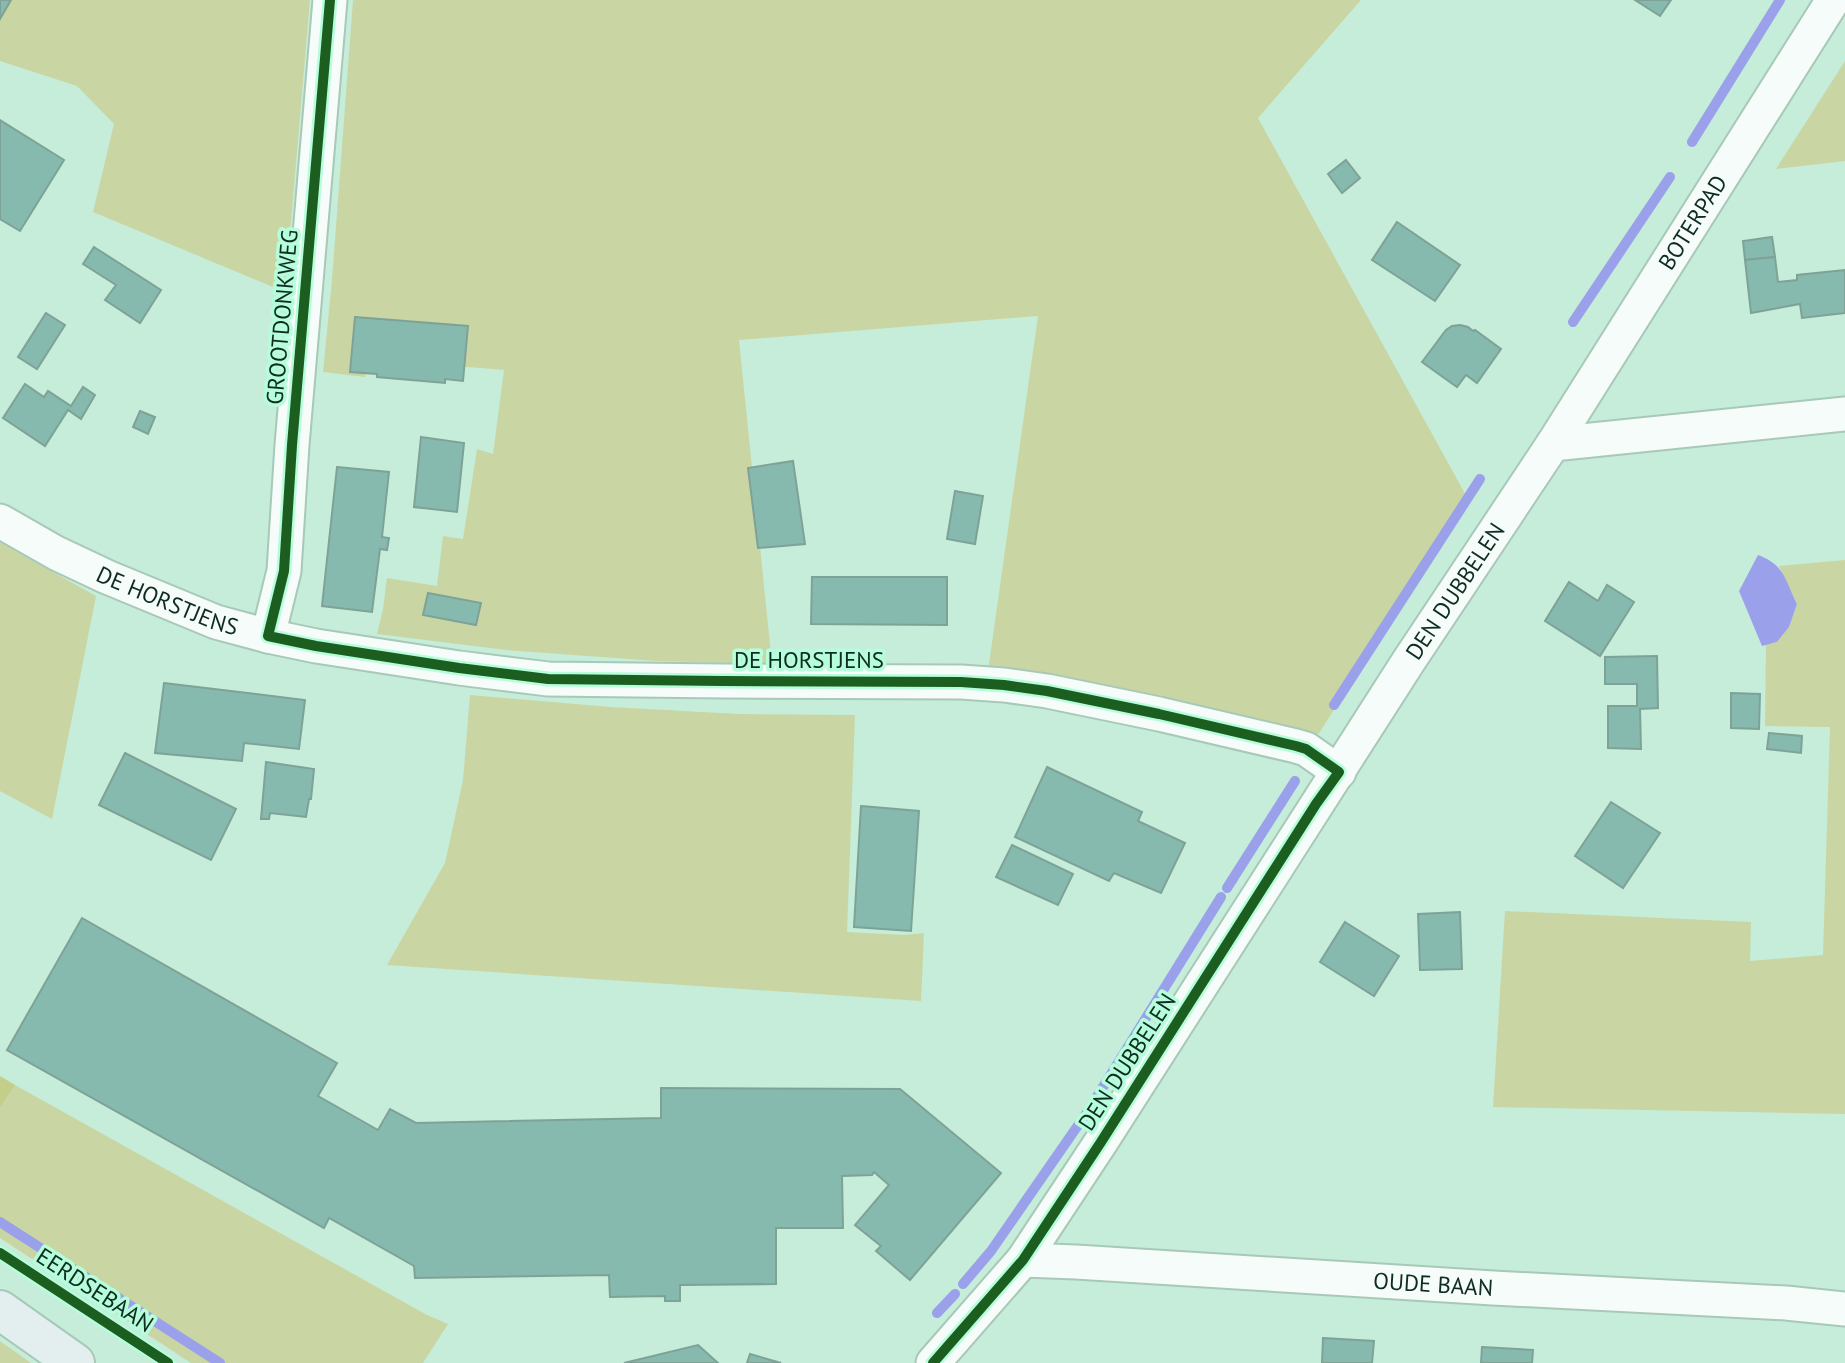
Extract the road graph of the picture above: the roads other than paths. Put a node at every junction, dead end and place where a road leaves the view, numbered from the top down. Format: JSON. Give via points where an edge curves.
{"nodes":[{"id":1,"x":330,"y":0,"type":"edge"},
{"id":2,"x":1833,"y":0,"type":"edge"},
{"id":3,"x":1845,"y":414,"type":"edge"},
{"id":4,"x":1553,"y":444,"type":"junction"},
{"id":5,"x":0,"y":521,"type":"edge"},
{"id":6,"x":268,"y":636,"type":"junction"},
{"id":7,"x":1339,"y":772,"type":"junction"},
{"id":8,"x":1023,"y":1260,"type":"junction"},
{"id":9,"x":1845,"y":1309,"type":"edge"},
{"id":10,"x":0,"y":1310,"type":"edge"},
{"id":11,"x":75,"y":1363,"type":"edge"},
{"id":12,"x":933,"y":1363,"type":"edge"}],
"edges":[{"from":1,"to":6,"type":"street","name":"GROOTDONKWEG","via":[[284,571]]},
{"from":2,"to":4,"type":"street","name":"BOTERPAD"},
{"from":3,"to":4,"type":"street"},
{"from":4,"to":7,"type":"street","name":"DEN DUBBELEN"},
{"from":5,"to":6,"type":"street","name":"DE HORSTJENS","via":[[107,577],[216,621]]},
{"from":6,"to":7,"type":"street","name":"DE HORSTJENS","via":[[548,679],[1004,685],[1296,746]]},
{"from":7,"to":8,"type":"street","name":"DEN DUBBELEN"},
{"from":8,"to":9,"type":"street","name":"OUDE BAAN"},
{"from":8,"to":12,"type":"street","name":"DEN DUBBELEN"},
{"from":10,"to":11,"type":"main road"}]}
